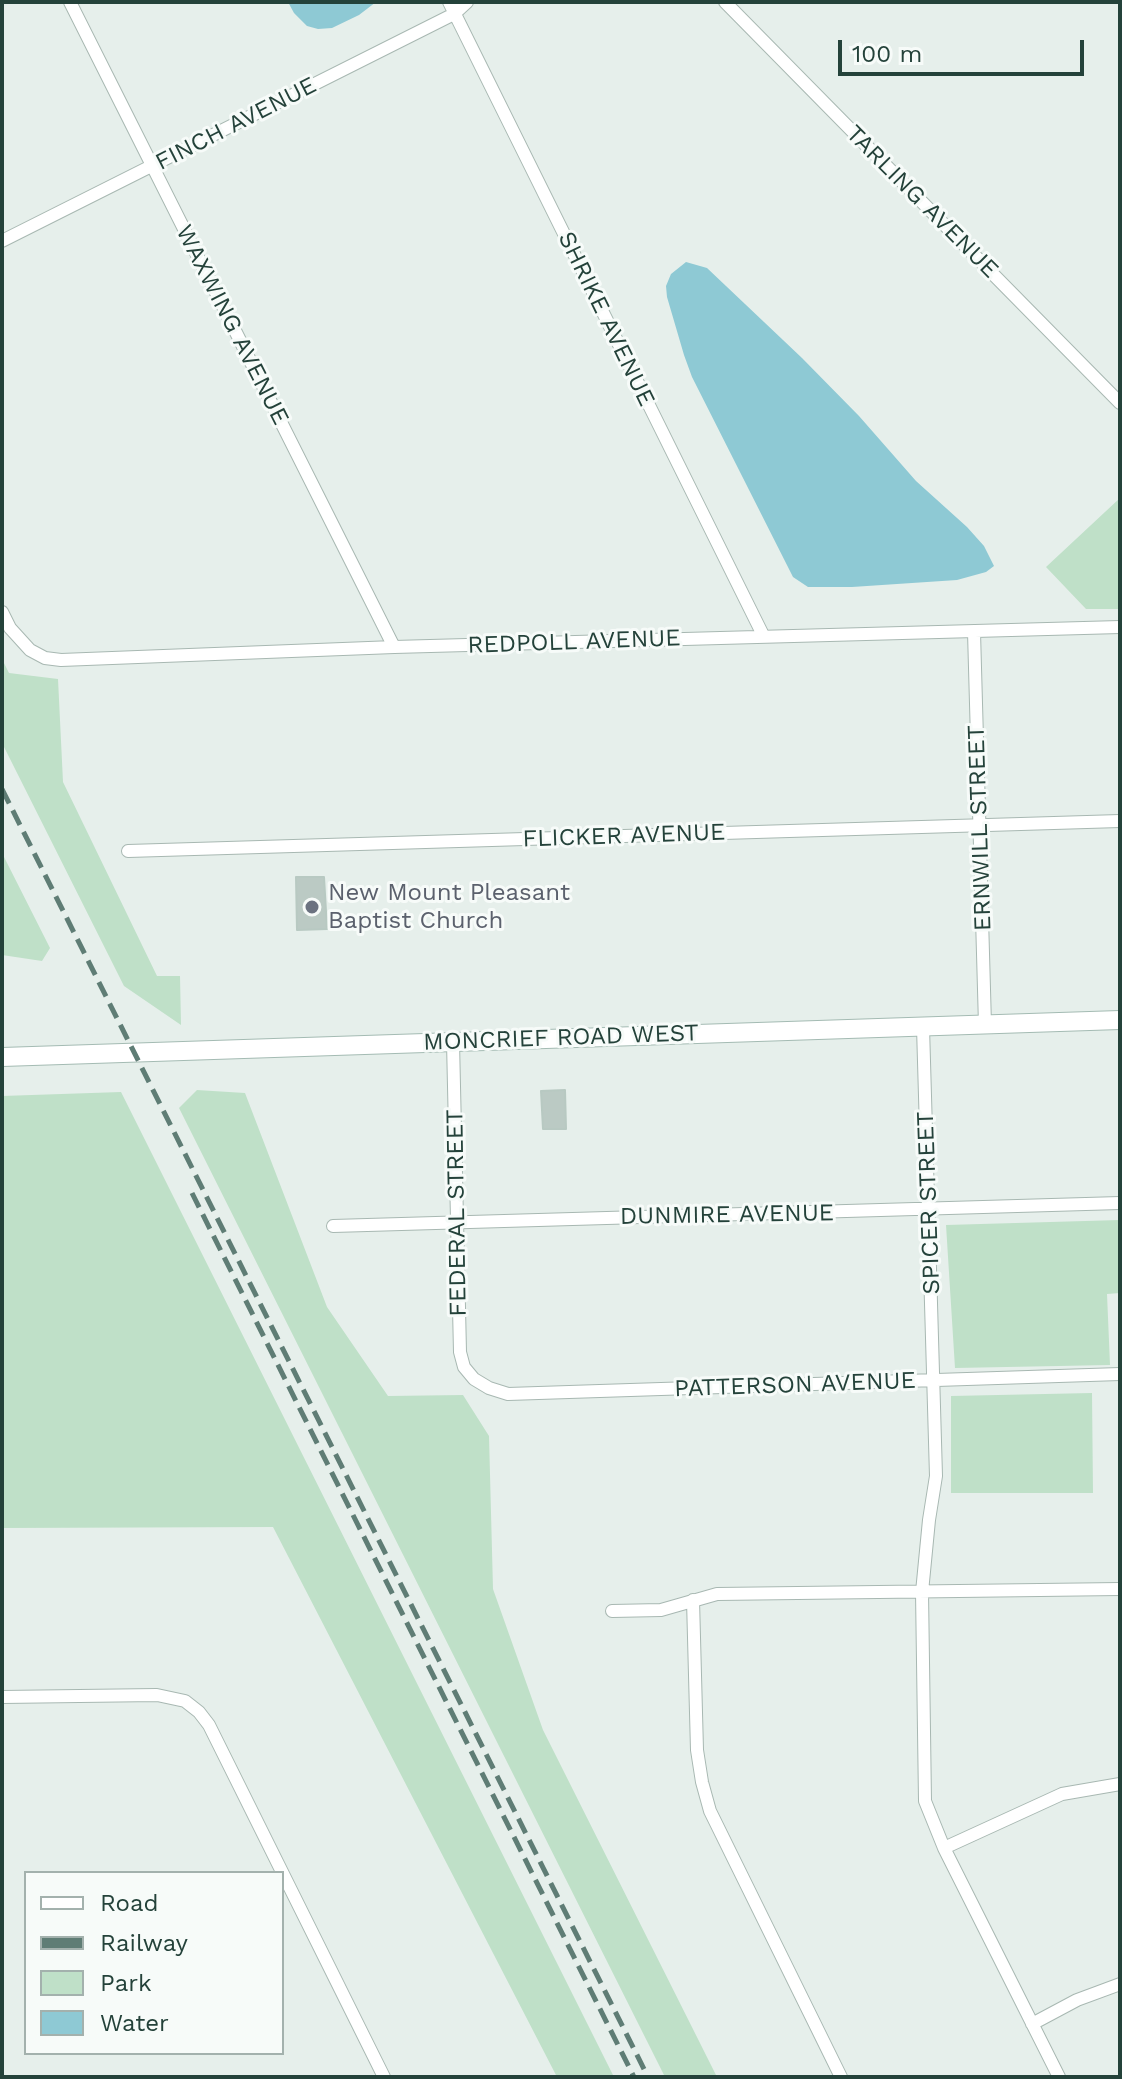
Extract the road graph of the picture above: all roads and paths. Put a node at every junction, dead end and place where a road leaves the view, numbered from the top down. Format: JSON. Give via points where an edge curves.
{"nodes":[{"id":1,"x":70,"y":2,"type":"edge"},
{"id":2,"x":467,"y":2,"type":"edge"},
{"id":3,"x":725,"y":2,"type":"edge"},
{"id":4,"x":452,"y":8,"type":"edge"},
{"id":5,"x":152,"y":166,"type":"junction"},
{"id":6,"x":2,"y":241,"type":"edge"},
{"id":7,"x":1120,"y":403,"type":"edge"},
{"id":8,"x":2,"y":612,"type":"edge"},
{"id":9,"x":1120,"y":627,"type":"edge"},
{"id":10,"x":974,"y":632,"type":"junction"},
{"id":11,"x":764,"y":637,"type":"junction"},
{"id":12,"x":394,"y":647,"type":"junction"},
{"id":13,"x":1120,"y":821,"type":"edge"},
{"id":14,"x":980,"y":825,"type":"junction"},
{"id":15,"x":128,"y":851,"type":"dead end"},
{"id":16,"x":1120,"y":1020,"type":"edge"},
{"id":17,"x":985,"y":1025,"type":"junction"},
{"id":18,"x":923,"y":1027,"type":"junction"},
{"id":19,"x":453,"y":1042,"type":"junction"},
{"id":20,"x":2,"y":1057,"type":"edge"},
{"id":21,"x":1120,"y":1203,"type":"edge"},
{"id":22,"x":930,"y":1210,"type":"junction"},
{"id":23,"x":457,"y":1222,"type":"junction"},
{"id":24,"x":333,"y":1226,"type":"dead end"},
{"id":25,"x":1120,"y":1374,"type":"edge"},
{"id":26,"x":474,"y":1379,"type":"joint"},
{"id":27,"x":935,"y":1381,"type":"junction"},
{"id":28,"x":1120,"y":1589,"type":"edge"},
{"id":29,"x":922,"y":1592,"type":"junction"},
{"id":30,"x":693,"y":1600,"type":"junction"},
{"id":31,"x":612,"y":1611,"type":"dead end"},
{"id":32,"x":2,"y":1697,"type":"edge"},
{"id":33,"x":1120,"y":1784,"type":"edge"},
{"id":34,"x":944,"y":1848,"type":"junction"},
{"id":35,"x":281,"y":1871,"type":"edge"},
{"id":36,"x":284,"y":1878,"type":"edge"},
{"id":37,"x":1120,"y":1984,"type":"edge"},
{"id":38,"x":1032,"y":2024,"type":"junction"},
{"id":39,"x":381,"y":2076,"type":"edge"},
{"id":40,"x":841,"y":2077,"type":"edge"},
{"id":41,"x":1059,"y":2077,"type":"edge"}],
"edges":[{"from":1,"to":5,"type":"street","name":"WAXWING AVENUE"},
{"from":2,"to":4,"type":"street","name":"FINCH AVENUE"},
{"from":3,"to":7,"type":"street","name":"TARLING AVENUE"},
{"from":4,"to":5,"type":"street","name":"FINCH AVENUE"},
{"from":4,"to":11,"type":"street","name":"SHRIKE AVENUE"},
{"from":5,"to":6,"type":"street","name":"FINCH AVENUE"},
{"from":5,"to":12,"type":"street","name":"WAXWING AVENUE"},
{"from":8,"to":12,"type":"street","name":"REDPOLL AVENUE","via":[[30,650],[61,660]]},
{"from":9,"to":10,"type":"street","name":"REDPOLL AVENUE"},
{"from":10,"to":11,"type":"street","name":"REDPOLL AVENUE"},
{"from":10,"to":14,"type":"street","name":"ERNWILL STREET"},
{"from":11,"to":12,"type":"street","name":"REDPOLL AVENUE"},
{"from":13,"to":14,"type":"street","name":"FLICKER AVENUE"},
{"from":14,"to":15,"type":"street","name":"FLICKER AVENUE"},
{"from":14,"to":17,"type":"street","name":"ERNWILL STREET"},
{"from":16,"to":17,"type":"street","name":"MONCRIEF ROAD WEST"},
{"from":17,"to":18,"type":"street","name":"MONCRIEF ROAD WEST"},
{"from":18,"to":19,"type":"street","name":"MONCRIEF ROAD WEST"},
{"from":18,"to":22,"type":"street","name":"SPICER STREET"},
{"from":19,"to":20,"type":"street","name":"MONCRIEF ROAD WEST"},
{"from":19,"to":23,"type":"street","name":"FEDERAL STREET"},
{"from":21,"to":22,"type":"street","name":"DUNMIRE AVENUE"},
{"from":22,"to":23,"type":"street","name":"DUNMIRE AVENUE"},
{"from":22,"to":27,"type":"street","name":"SPICER STREET"},
{"from":23,"to":24,"type":"street","name":"DUNMIRE AVENUE"},
{"from":23,"to":26,"type":"street","name":"FEDERAL STREET","via":[[460,1352]]},
{"from":25,"to":27,"type":"street","name":"PATTERSON AVENUE"},
{"from":26,"to":27,"type":"street","name":"PATTERSON AVENUE","via":[[508,1394]]},
{"from":27,"to":29,"type":"street","name":"SPICER STREET","via":[[936,1476]]},
{"from":28,"to":29,"type":"street"},
{"from":29,"to":30,"type":"street","via":[[717,1594]]},
{"from":29,"to":34,"type":"street","name":"SPICER STREET","via":[[925,1801]]},
{"from":30,"to":31,"type":"street","via":[[661,1610]]},
{"from":30,"to":40,"type":"street","via":[[697,1750],[710,1811]]},
{"from":32,"to":35,"type":"street","via":[[157,1695],[185,1701],[209,1725]]},
{"from":33,"to":34,"type":"street","via":[[1062,1794]]},
{"from":34,"to":38,"type":"street","name":"SPICER STREET"},
{"from":36,"to":39,"type":"street"},
{"from":37,"to":38,"type":"street"},
{"from":38,"to":41,"type":"street","name":"SPICER STREET"}]}
